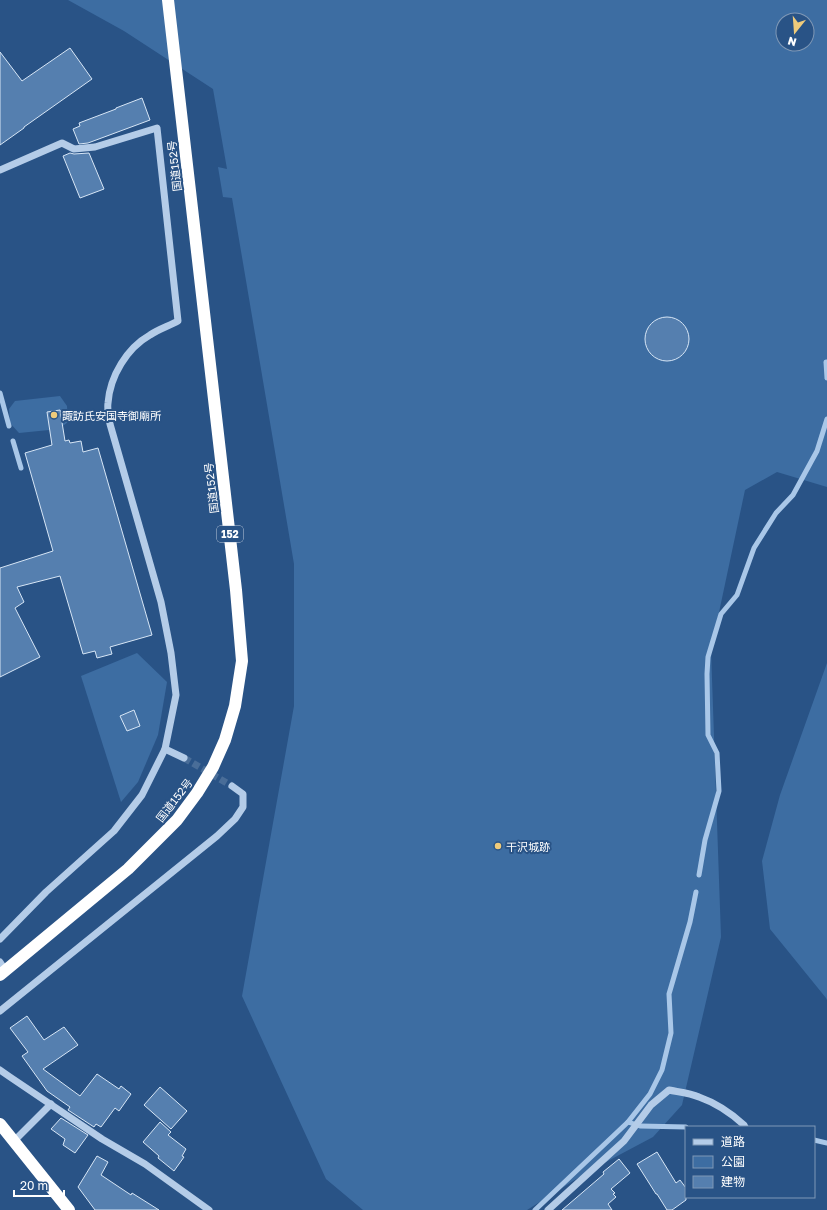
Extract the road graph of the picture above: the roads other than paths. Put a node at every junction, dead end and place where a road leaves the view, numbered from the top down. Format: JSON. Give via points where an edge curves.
{"nodes":[{"id":1,"x":168,"y":0,"type":"edge"},
{"id":2,"x":0,"y":170,"type":"edge"},
{"id":3,"x":164,"y":749,"type":"junction"},
{"id":4,"x":184,"y":758,"type":"tunnel mouth"},
{"id":5,"x":232,"y":786,"type":"tunnel mouth"},
{"id":6,"x":0,"y":939,"type":"edge"},
{"id":7,"x":2,"y":969,"type":"edge"},
{"id":8,"x":0,"y":1011,"type":"edge"},
{"id":9,"x":0,"y":1070,"type":"edge"},
{"id":10,"x":51,"y":1104,"type":"junction"},
{"id":11,"x":0,"y":1124,"type":"edge"},
{"id":12,"x":745,"y":1126,"type":"edge"},
{"id":13,"x":14,"y":1141,"type":"junction"},
{"id":14,"x":69,"y":1210,"type":"edge"},
{"id":15,"x":209,"y":1210,"type":"edge"},
{"id":16,"x":548,"y":1210,"type":"edge"}],
"edges":[{"from":1,"to":7,"type":"highway","name":"国道152号","number":"152","via":[[236,590],[242,661],[235,706],[225,740],[213,767],[178,820],[128,869]]},
{"from":2,"to":3,"type":"street","via":[[62,143],[74,149],[95,147],[157,128],[178,321],[136,345],[122,361],[108,403],[110,424],[161,602],[172,653],[176,695]]},
{"from":3,"to":4,"type":"street"},
{"from":3,"to":6,"type":"street","via":[[142,795],[114,831],[46,892]]},
{"from":5,"to":8,"type":"street","via":[[243,794],[243,807],[235,820]]},
{"from":9,"to":10,"type":"street"},
{"from":10,"to":13,"type":"street"},
{"from":10,"to":15,"type":"street","via":[[102,1139],[145,1164]]},
{"from":11,"to":13,"type":"highway"},
{"from":12,"to":16,"type":"street","via":[[731,1114],[700,1097],[669,1090],[651,1105],[624,1141]]},
{"from":13,"to":14,"type":"highway"}]}
